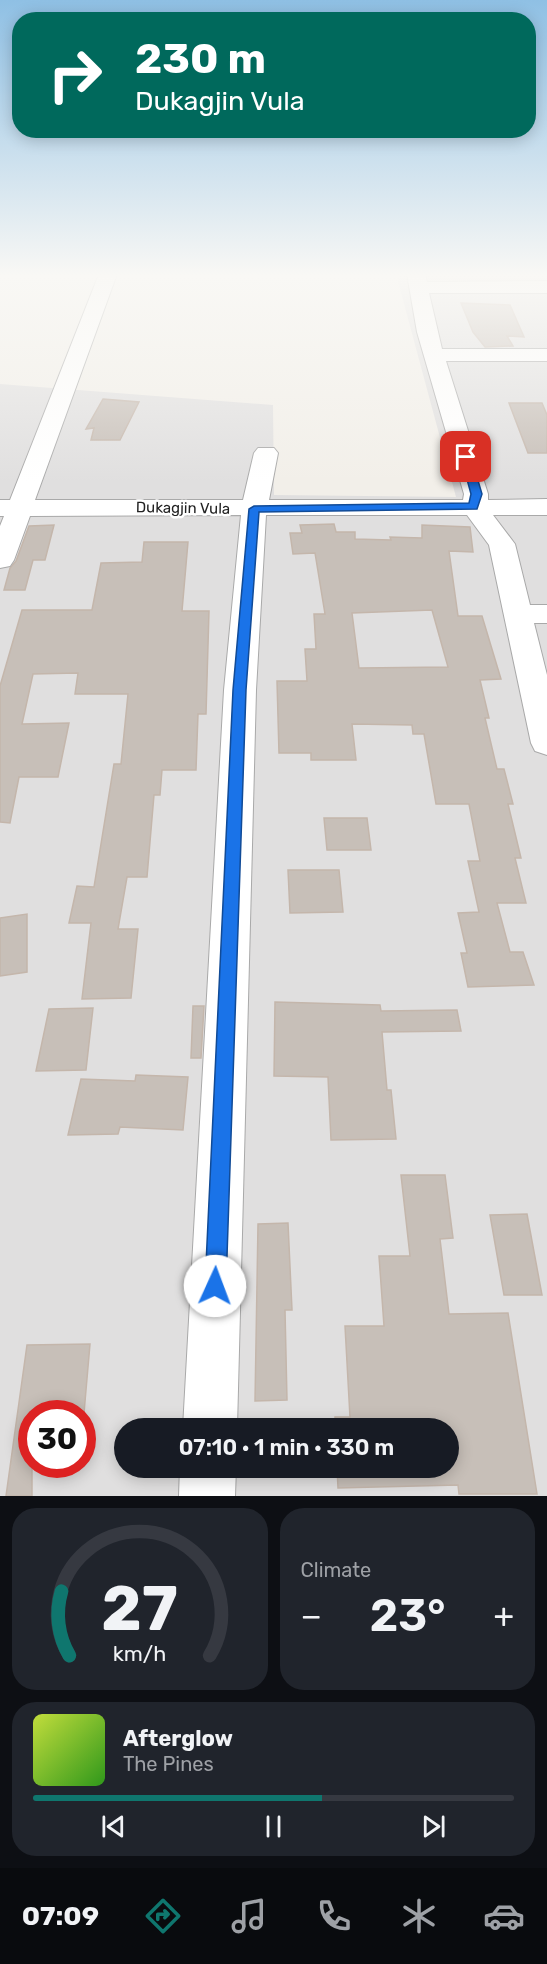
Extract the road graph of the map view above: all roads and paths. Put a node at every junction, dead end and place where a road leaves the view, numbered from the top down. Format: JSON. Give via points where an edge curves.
{"nodes":[{"id":1,"x":79,"y":344,"type":"edge"},
{"id":2,"x":432,"y":344,"type":"edge"},
{"id":3,"x":435,"y":355,"type":"junction"},
{"id":4,"x":547,"y":355,"type":"edge"},
{"id":5,"x":266,"y":453,"type":"dead end"},
{"id":6,"x":474,"y":507,"type":"junction"},
{"id":7,"x":547,"y":507,"type":"edge"},
{"id":8,"x":10,"y":508,"type":"edge"},
{"id":9,"x":254,"y":509,"type":"junction"},
{"id":10,"x":0,"y":560,"type":"edge"},
{"id":11,"x":517,"y":614,"type":"junction"},
{"id":12,"x":547,"y":614,"type":"edge"},
{"id":13,"x":547,"y":743,"type":"edge"},
{"id":14,"x":210,"y":1418,"type":"edge"},
{"id":15,"x":208,"y":1478,"type":"edge"},
{"id":16,"x":207,"y":1496,"type":"edge"}],
"edges":[{"from":1,"to":8,"type":"street"},
{"from":2,"to":3,"type":"street"},
{"from":3,"to":4,"type":"street"},
{"from":3,"to":6,"type":"street","via":[[476,494]]},
{"from":5,"to":9,"type":"street"},
{"from":6,"to":7,"type":"street","name":"Dukagjin Vula"},
{"from":6,"to":9,"type":"street","name":"Dukagjin Vula"},
{"from":6,"to":11,"type":"street","via":[[502,544]]},
{"from":8,"to":9,"type":"street","name":"Dukagjin Vula"},
{"from":8,"to":10,"type":"street"},
{"from":9,"to":14,"type":"street","via":[[240,690]]},
{"from":11,"to":12,"type":"street"},
{"from":11,"to":13,"type":"street"},
{"from":15,"to":16,"type":"street"}]}
